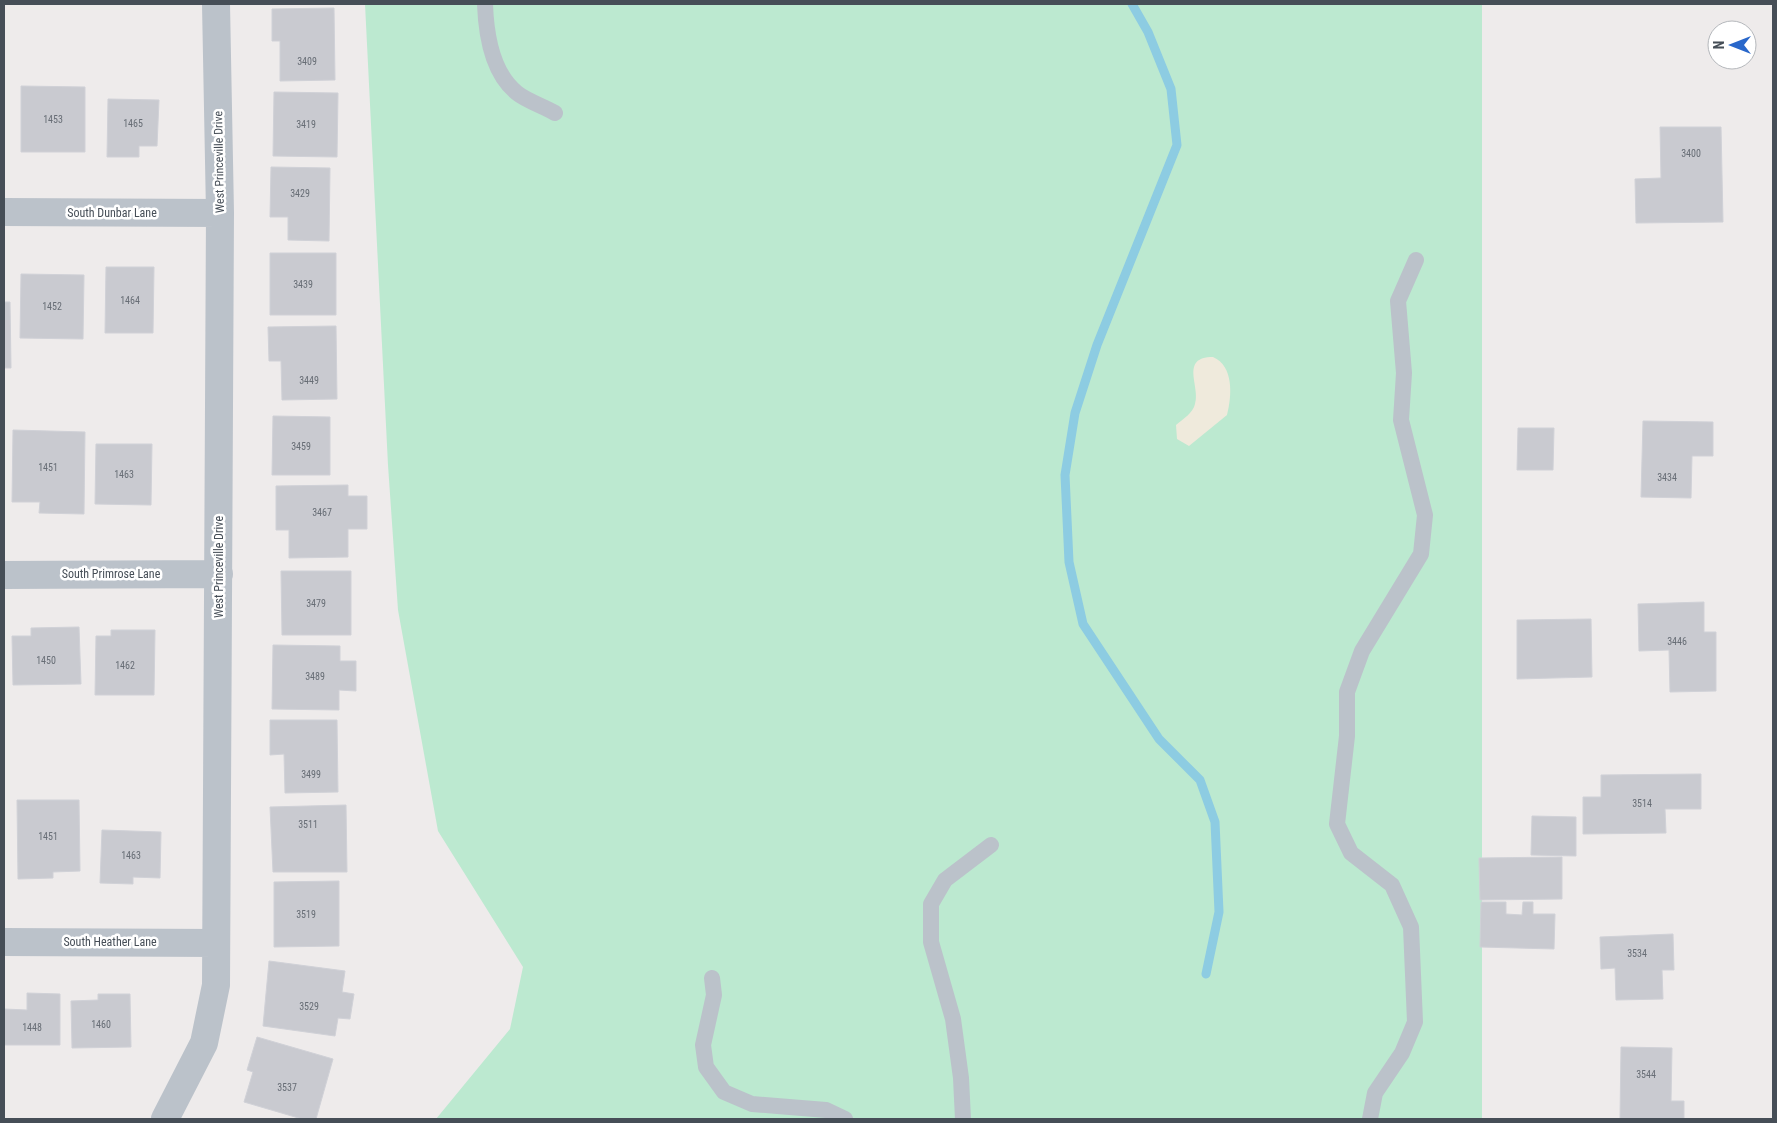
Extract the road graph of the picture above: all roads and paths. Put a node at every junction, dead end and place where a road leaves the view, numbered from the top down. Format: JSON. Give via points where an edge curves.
{"nodes":[{"id":1,"x":216,"y":4,"type":"edge"},
{"id":2,"x":485,"y":4,"type":"edge"},
{"id":3,"x":555,"y":113,"type":"dead end"},
{"id":4,"x":4,"y":212,"type":"edge"},
{"id":5,"x":220,"y":213,"type":"junction"},
{"id":6,"x":1416,"y":260,"type":"dead end"},
{"id":7,"x":218,"y":574,"type":"junction"},
{"id":8,"x":4,"y":575,"type":"edge"},
{"id":9,"x":991,"y":845,"type":"dead end"},
{"id":10,"x":4,"y":942,"type":"edge"},
{"id":11,"x":216,"y":943,"type":"junction"},
{"id":12,"x":712,"y":978,"type":"dead end"},
{"id":13,"x":165,"y":1119,"type":"edge"},
{"id":14,"x":845,"y":1119,"type":"edge"},
{"id":15,"x":963,"y":1119,"type":"edge"},
{"id":16,"x":1370,"y":1119,"type":"edge"}],
"edges":[{"from":1,"to":5,"type":"street","name":"West Princeville Drive"},
{"from":2,"to":3,"type":"lane","via":[[486,26],[499,71],[516,92]]},
{"from":4,"to":5,"type":"street","name":"South Dunbar Lane"},
{"from":5,"to":7,"type":"street","name":"West Princeville Drive"},
{"from":6,"to":16,"type":"lane","via":[[1398,301],[1404,373],[1401,420],[1425,516],[1421,554],[1362,651],[1347,692],[1347,736],[1336,824],[1351,853],[1392,886],[1411,927],[1415,1022],[1402,1053],[1375,1093]]},
{"from":7,"to":8,"type":"street","name":"South Primrose Lane"},
{"from":7,"to":11,"type":"street","name":"West Princeville Drive"},
{"from":9,"to":15,"type":"lane","via":[[945,880],[931,904],[931,942],[953,1019]]},
{"from":10,"to":11,"type":"street","name":"South Heather Lane"},
{"from":11,"to":13,"type":"street","name":"West Princeville Drive","via":[[216,985],[204,1043]]},
{"from":12,"to":14,"type":"lane","via":[[714,995],[702,1045],[706,1067],[724,1092],[752,1104],[826,1110]]}]}
